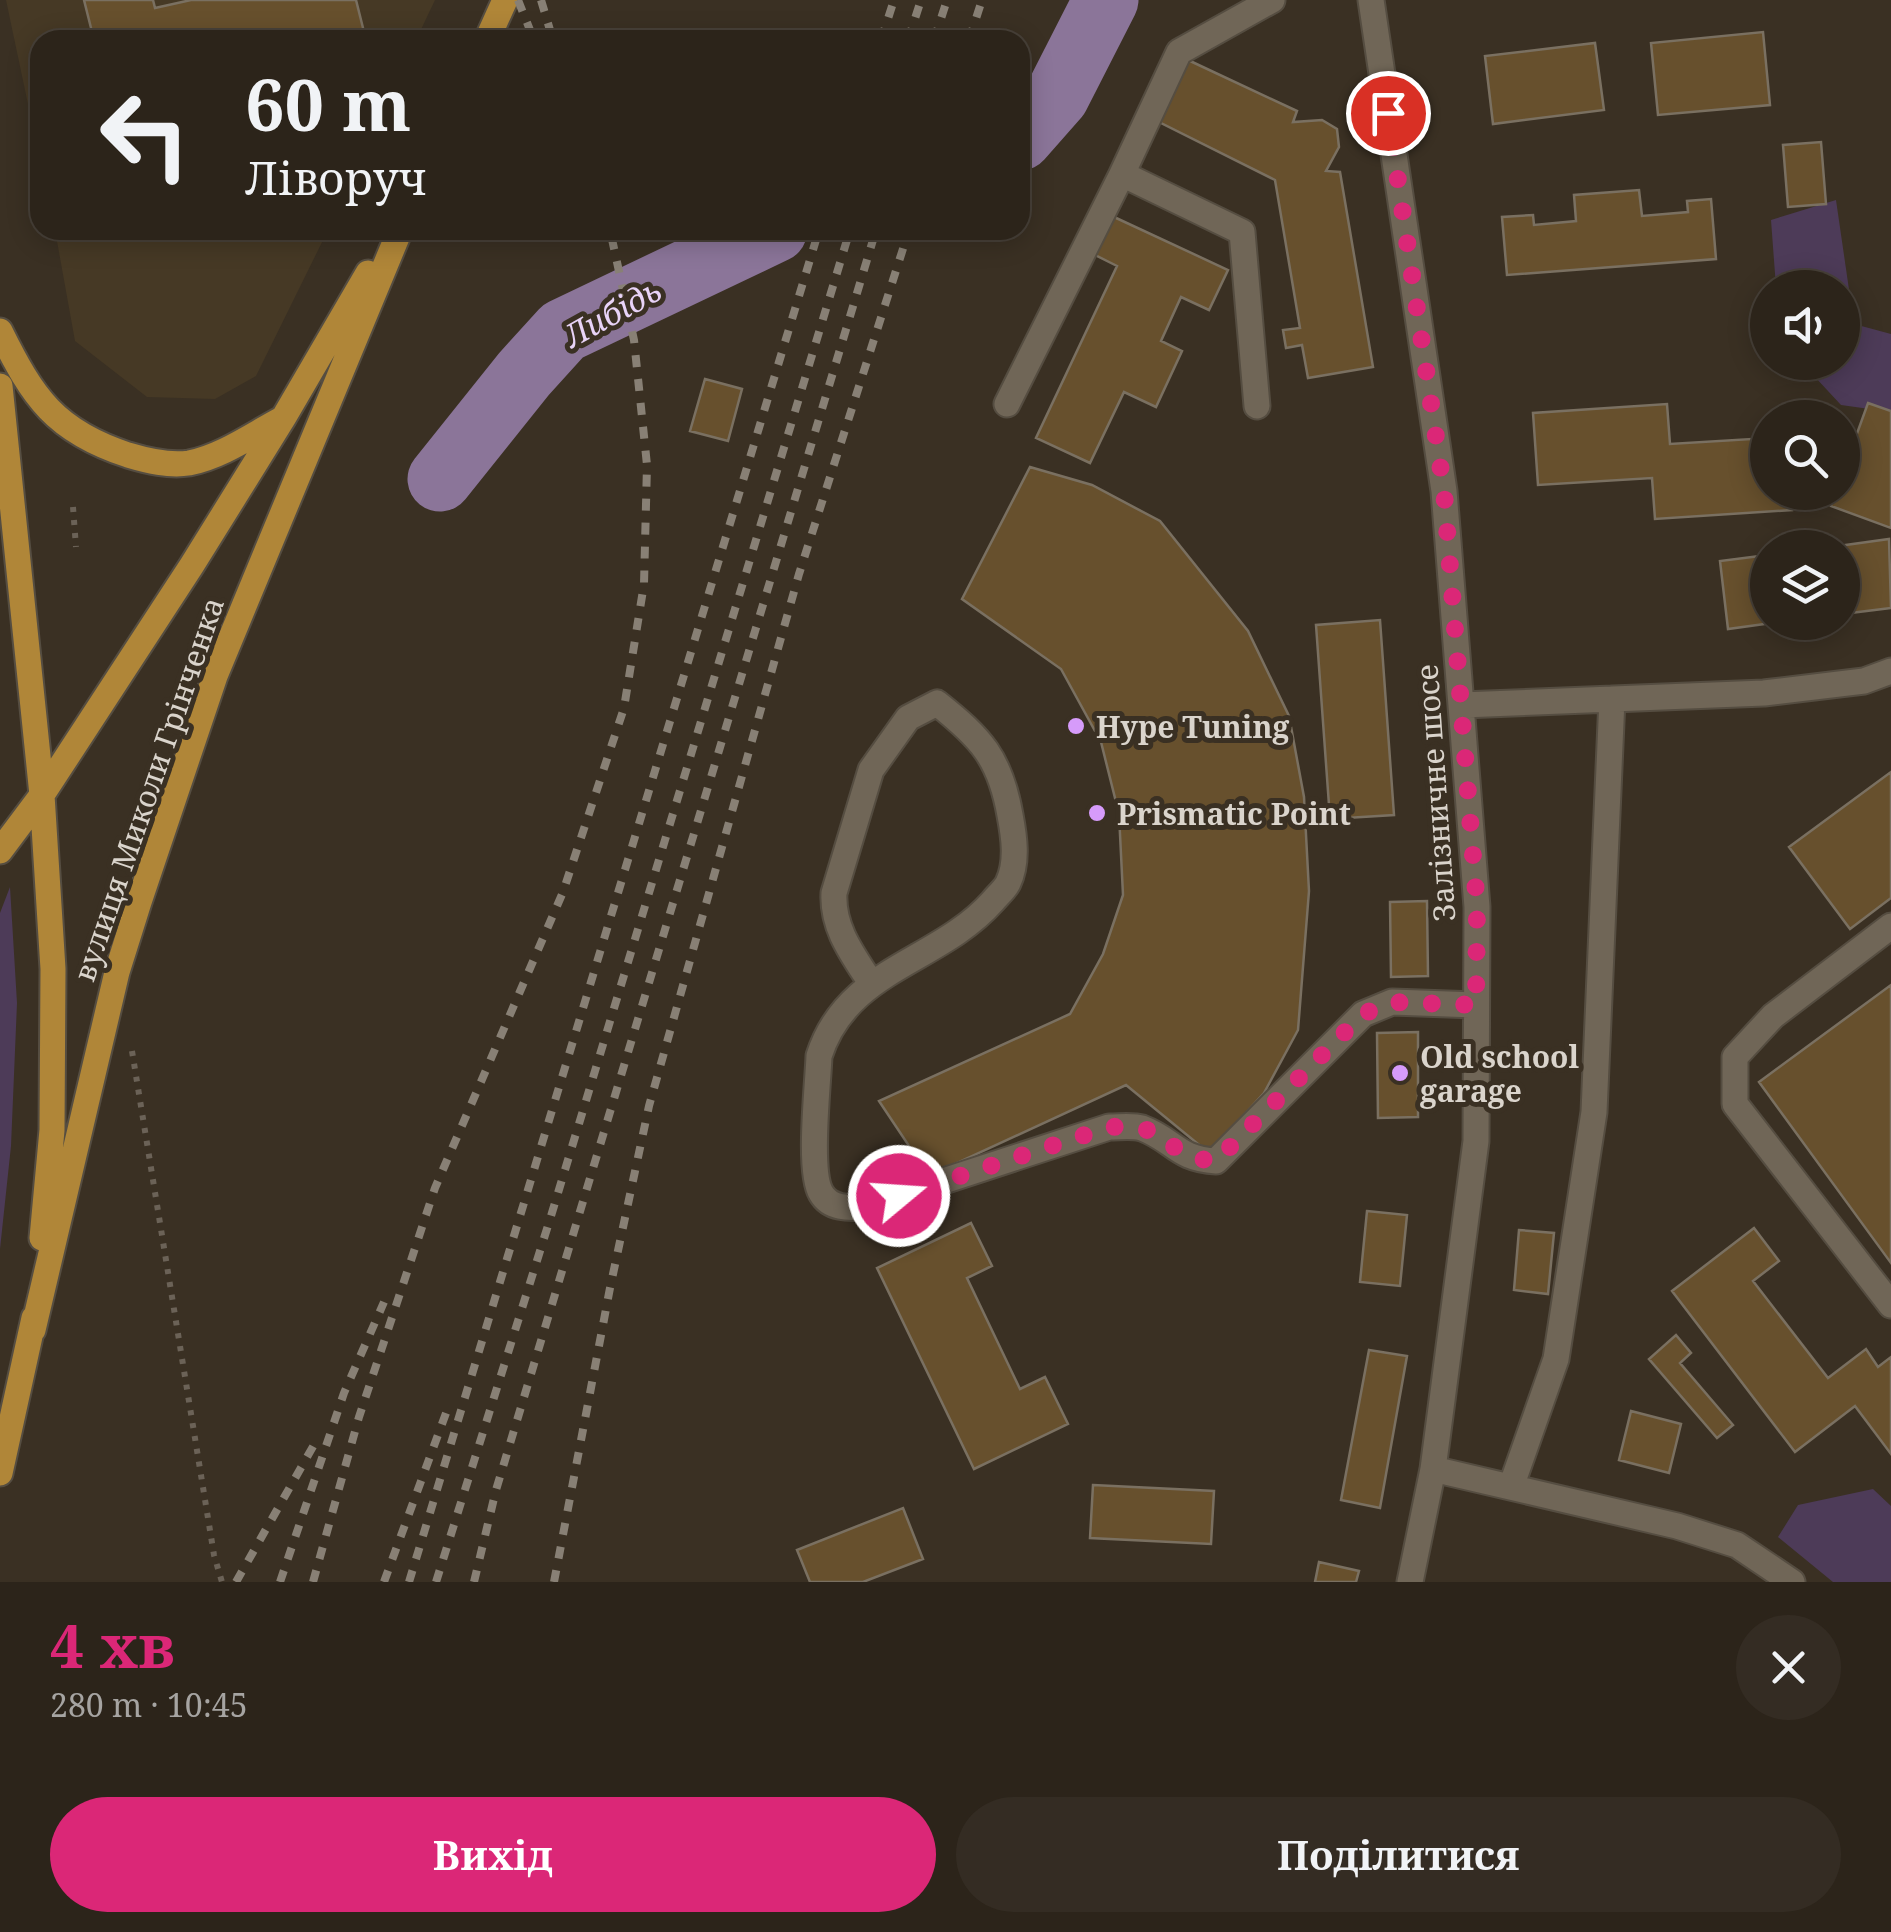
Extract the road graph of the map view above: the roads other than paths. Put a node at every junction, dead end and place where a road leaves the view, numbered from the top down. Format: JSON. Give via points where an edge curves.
{"nodes":[{"id":1,"x":506,"y":0,"type":"edge"},
{"id":2,"x":1272,"y":0,"type":"edge"},
{"id":3,"x":1371,"y":0,"type":"edge"},
{"id":4,"x":492,"y":30,"type":"edge"},
{"id":5,"x":1122,"y":174,"type":"junction"},
{"id":6,"x":390,"y":240,"type":"edge"},
{"id":7,"x":392,"y":240,"type":"edge"},
{"id":8,"x":0,"y":331,"type":"edge"},
{"id":9,"x":0,"y":386,"type":"edge"},
{"id":10,"x":1006,"y":404,"type":"dead end"},
{"id":11,"x":1257,"y":406,"type":"dead end"},
{"id":12,"x":284,"y":417,"type":"junction"},
{"id":13,"x":1891,"y":671,"type":"edge"},
{"id":14,"x":1612,"y":699,"type":"junction"},
{"id":15,"x":1462,"y":705,"type":"junction"},
{"id":16,"x":42,"y":795,"type":"junction"},
{"id":17,"x":0,"y":850,"type":"edge"},
{"id":18,"x":1891,"y":926,"type":"edge"},
{"id":19,"x":870,"y":983,"type":"junction"},
{"id":20,"x":1476,"y":1005,"type":"junction"},
{"id":21,"x":1891,"y":1305,"type":"edge"},
{"id":22,"x":33,"y":1330,"type":"junction"},
{"id":23,"x":2,"y":1462,"type":"edge"},
{"id":24,"x":1432,"y":1469,"type":"junction"},
{"id":25,"x":1511,"y":1488,"type":"junction"},
{"id":26,"x":1410,"y":1582,"type":"edge"},
{"id":27,"x":1792,"y":1582,"type":"edge"}],
"edges":[{"from":1,"to":4,"type":"main road"},
{"from":2,"to":5,"type":"street","via":[[1179,52]]},
{"from":3,"to":15,"type":"street","name":"Залізничне шосе","via":[[1444,491]]},
{"from":5,"to":10,"type":"street"},
{"from":5,"to":11,"type":"street","via":[[1242,232]]},
{"from":6,"to":12,"type":"main road","name":"вулиця Миколи Грінченка"},
{"from":7,"to":22,"type":"main road","name":"вулиця Миколи Грінченка","via":[[214,676],[139,902]]},
{"from":8,"to":12,"type":"main road","via":[[47,409],[73,432],[144,460],[191,462]]},
{"from":9,"to":16,"type":"main road"},
{"from":12,"to":16,"type":"main road","name":"вулиця Миколи Грінченка"},
{"from":13,"to":14,"type":"street","via":[[1864,681],[1764,693]]},
{"from":14,"to":15,"type":"street"},
{"from":14,"to":25,"type":"street","via":[[1594,1112],[1556,1359]]},
{"from":15,"to":20,"type":"street","name":"Залізничне шосе","via":[[1477,906]]},
{"from":16,"to":17,"type":"main road","name":"вулиця Миколи Грінченка"},
{"from":16,"to":22,"type":"main road","via":[[53,969],[52,1130]]},
{"from":18,"to":21,"type":"street","via":[[1773,1016],[1735,1058],[1735,1104]]},
{"from":19,"to":19,"type":"street","via":[[970,924],[1008,883],[1015,846],[1004,782],[980,738],[937,702],[908,718],[871,770],[834,893],[833,912]]},
{"from":19,"to":20,"type":"street","via":[[839,1013],[819,1056],[815,1175],[822,1196],[836,1206],[864,1207],[1109,1127],[1138,1126],[1182,1154],[1216,1161],[1363,1014],[1392,1002]]},
{"from":20,"to":24,"type":"street","name":"Залізничне шосе","via":[[1476,1142]]},
{"from":22,"to":23,"type":"main road"},
{"from":24,"to":25,"type":"street"},
{"from":24,"to":26,"type":"street","name":"Залізничне шосе"},
{"from":25,"to":27,"type":"street","via":[[1737,1546]]}]}
